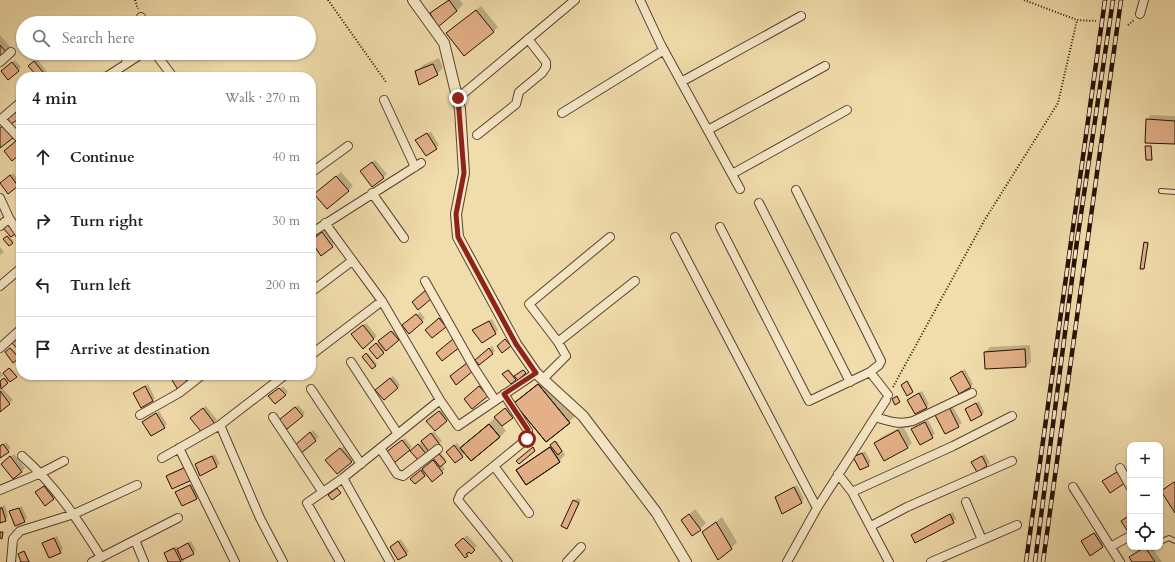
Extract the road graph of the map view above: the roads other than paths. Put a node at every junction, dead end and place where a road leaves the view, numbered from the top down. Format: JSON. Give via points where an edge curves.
{"nodes":[{"id":1,"x":413,"y":0,"type":"edge"},
{"id":2,"x":575,"y":0,"type":"edge"},
{"id":3,"x":640,"y":0,"type":"edge"},
{"id":4,"x":1144,"y":0,"type":"edge"},
{"id":5,"x":1140,"y":14,"type":"dead end"},
{"id":6,"x":801,"y":16,"type":"dead end"},
{"id":7,"x":528,"y":39,"type":"junction"},
{"id":8,"x":664,"y":50,"type":"junction"},
{"id":9,"x":11,"y":52,"type":"dead end"},
{"id":10,"x":128,"y":60,"type":"edge"},
{"id":11,"x":134,"y":60,"type":"edge"},
{"id":12,"x":160,"y":60,"type":"edge"},
{"id":13,"x":0,"y":62,"type":"edge"},
{"id":14,"x":126,"y":65,"type":"junction"},
{"id":15,"x":825,"y":66,"type":"dead end"},
{"id":16,"x":114,"y":72,"type":"edge"},
{"id":17,"x":169,"y":72,"type":"edge"},
{"id":18,"x":681,"y":82,"type":"junction"},
{"id":19,"x":458,"y":98,"type":"junction"},
{"id":20,"x":384,"y":100,"type":"dead end"},
{"id":21,"x":16,"y":106,"type":"edge"},
{"id":22,"x":847,"y":110,"type":"dead end"},
{"id":23,"x":562,"y":113,"type":"dead end"},
{"id":24,"x":1,"y":119,"type":"edge"},
{"id":25,"x":708,"y":130,"type":"junction"},
{"id":26,"x":16,"y":135,"type":"edge"},
{"id":27,"x":477,"y":135,"type":"dead end"},
{"id":28,"x":348,"y":146,"type":"dead end"},
{"id":29,"x":316,"y":169,"type":"edge"},
{"id":30,"x":732,"y":174,"type":"junction"},
{"id":31,"x":740,"y":189,"type":"dead end"},
{"id":32,"x":796,"y":190,"type":"dead end"},
{"id":33,"x":1161,"y":192,"type":"dead end"},
{"id":34,"x":1175,"y":192,"type":"edge"},
{"id":35,"x":372,"y":193,"type":"junction"},
{"id":36,"x":0,"y":198,"type":"edge"},
{"id":37,"x":759,"y":203,"type":"dead end"},
{"id":38,"x":9,"y":218,"type":"junction"},
{"id":39,"x":325,"y":223,"type":"junction"},
{"id":40,"x":0,"y":226,"type":"edge"},
{"id":41,"x":720,"y":227,"type":"dead end"},
{"id":42,"x":16,"y":228,"type":"edge"},
{"id":43,"x":316,"y":229,"type":"edge"},
{"id":44,"x":610,"y":237,"type":"dead end"},
{"id":45,"x":675,"y":237,"type":"dead end"},
{"id":46,"x":404,"y":238,"type":"dead end"},
{"id":47,"x":352,"y":261,"type":"junction"},
{"id":48,"x":16,"y":272,"type":"edge"},
{"id":49,"x":425,"y":281,"type":"dead end"},
{"id":50,"x":635,"y":281,"type":"dead end"},
{"id":51,"x":0,"y":286,"type":"edge"},
{"id":52,"x":316,"y":288,"type":"edge"},
{"id":53,"x":382,"y":301,"type":"junction"},
{"id":54,"x":16,"y":334,"type":"edge"},
{"id":55,"x":558,"y":342,"type":"junction"},
{"id":56,"x":0,"y":348,"type":"edge"},
{"id":57,"x":316,"y":351,"type":"edge"},
{"id":58,"x":351,"y":362,"type":"dead end"},
{"id":59,"x":870,"y":372,"type":"junction"},
{"id":60,"x":539,"y":376,"type":"junction"},
{"id":61,"x":196,"y":380,"type":"edge"},
{"id":62,"x":278,"y":380,"type":"edge"},
{"id":63,"x":850,"y":382,"type":"junction"},
{"id":64,"x":311,"y":389,"type":"dead end"},
{"id":65,"x":972,"y":393,"type":"dead end"},
{"id":66,"x":504,"y":394,"type":"junction"},
{"id":67,"x":440,"y":400,"type":"junction"},
{"id":68,"x":495,"y":400,"type":"junction"},
{"id":69,"x":140,"y":415,"type":"dead end"},
{"id":70,"x":1012,"y":416,"type":"dead end"},
{"id":71,"x":273,"y":417,"type":"dead end"},
{"id":72,"x":875,"y":417,"type":"junction"},
{"id":73,"x":220,"y":424,"type":"junction"},
{"id":74,"x":398,"y":434,"type":"junction"},
{"id":75,"x":179,"y":448,"type":"junction"},
{"id":76,"x":380,"y":448,"type":"junction"},
{"id":77,"x":438,"y":449,"type":"dead end"},
{"id":78,"x":22,"y":456,"type":"dead end"},
{"id":79,"x":162,"y":458,"type":"dead end"},
{"id":80,"x":64,"y":460,"type":"dead end"},
{"id":81,"x":1012,"y":461,"type":"dead end"},
{"id":82,"x":361,"y":464,"type":"junction"},
{"id":83,"x":494,"y":466,"type":"junction"},
{"id":84,"x":1120,"y":468,"type":"dead end"},
{"id":85,"x":41,"y":473,"type":"junction"},
{"id":86,"x":838,"y":474,"type":"junction"},
{"id":87,"x":343,"y":478,"type":"junction"},
{"id":88,"x":1127,"y":481,"type":"edge"},
{"id":89,"x":137,"y":485,"type":"dead end"},
{"id":90,"x":1073,"y":487,"type":"dead end"},
{"id":91,"x":0,"y":490,"type":"edge"},
{"id":92,"x":322,"y":491,"type":"junction"},
{"id":93,"x":852,"y":492,"type":"junction"},
{"id":94,"x":966,"y":502,"type":"dead end"},
{"id":95,"x":817,"y":508,"type":"junction"},
{"id":96,"x":529,"y":512,"type":"dead end"},
{"id":97,"x":74,"y":514,"type":"junction"},
{"id":98,"x":178,"y":518,"type":"dead end"},
{"id":99,"x":1017,"y":524,"type":"dead end"},
{"id":100,"x":871,"y":526,"type":"junction"},
{"id":101,"x":1127,"y":538,"type":"edge"},
{"id":102,"x":135,"y":540,"type":"junction"},
{"id":103,"x":982,"y":540,"type":"junction"},
{"id":104,"x":1163,"y":541,"type":"edge"},
{"id":105,"x":1175,"y":542,"type":"edge"},
{"id":106,"x":1112,"y":546,"type":"junction"},
{"id":107,"x":581,"y":547,"type":"dead end"},
{"id":108,"x":101,"y":557,"type":"junction"},
{"id":109,"x":280,"y":561,"type":"edge"},
{"id":110,"x":11,"y":562,"type":"edge"},
{"id":111,"x":92,"y":562,"type":"edge"},
{"id":112,"x":144,"y":562,"type":"edge"},
{"id":113,"x":235,"y":562,"type":"edge"},
{"id":114,"x":340,"y":562,"type":"edge"},
{"id":115,"x":390,"y":562,"type":"edge"},
{"id":116,"x":508,"y":562,"type":"edge"},
{"id":117,"x":567,"y":562,"type":"edge"},
{"id":118,"x":686,"y":562,"type":"edge"},
{"id":119,"x":787,"y":562,"type":"edge"},
{"id":120,"x":888,"y":562,"type":"edge"},
{"id":121,"x":930,"y":562,"type":"edge"},
{"id":122,"x":1120,"y":562,"type":"edge"}],
"edges":[{"from":1,"to":19,"type":"street","via":[[444,43]]},
{"from":2,"to":7,"type":"street"},
{"from":3,"to":8,"type":"street"},
{"from":4,"to":5,"type":"street"},
{"from":6,"to":18,"type":"street"},
{"from":7,"to":19,"type":"street"},
{"from":7,"to":27,"type":"street","via":[[546,62],[546,67],[519,92],[516,104]]},
{"from":8,"to":18,"type":"street"},
{"from":8,"to":23,"type":"street"},
{"from":9,"to":13,"type":"street"},
{"from":10,"to":14,"type":"street"},
{"from":11,"to":14,"type":"street"},
{"from":12,"to":17,"type":"street"},
{"from":14,"to":16,"type":"street"},
{"from":15,"to":25,"type":"street"},
{"from":18,"to":25,"type":"street"},
{"from":19,"to":60,"type":"street","via":[[464,173],[456,214],[458,237],[516,344]]},
{"from":20,"to":35,"type":"street","via":[[418,165]]},
{"from":21,"to":24,"type":"street"},
{"from":22,"to":30,"type":"street"},
{"from":24,"to":26,"type":"street"},
{"from":25,"to":30,"type":"street"},
{"from":28,"to":29,"type":"street"},
{"from":30,"to":31,"type":"street"},
{"from":32,"to":59,"type":"street","via":[[881,361]]},
{"from":33,"to":34,"type":"lane"},
{"from":35,"to":39,"type":"street"},
{"from":35,"to":46,"type":"street"},
{"from":36,"to":38,"type":"street"},
{"from":37,"to":63,"type":"street"},
{"from":38,"to":40,"type":"street"},
{"from":38,"to":42,"type":"street"},
{"from":39,"to":43,"type":"street"},
{"from":39,"to":47,"type":"street"},
{"from":41,"to":63,"type":"street","via":[[806,398],[812,400]]},
{"from":44,"to":55,"type":"street","via":[[529,304]]},
{"from":45,"to":95,"type":"street"},
{"from":47,"to":52,"type":"street"},
{"from":47,"to":53,"type":"street"},
{"from":48,"to":51,"type":"street"},
{"from":49,"to":68,"type":"street"},
{"from":50,"to":55,"type":"street"},
{"from":53,"to":57,"type":"street"},
{"from":53,"to":67,"type":"street"},
{"from":54,"to":56,"type":"street"},
{"from":55,"to":60,"type":"street","via":[[566,356]]},
{"from":58,"to":74,"type":"street"},
{"from":59,"to":63,"type":"street"},
{"from":59,"to":72,"type":"street","via":[[887,398]]},
{"from":60,"to":66,"type":"street"},
{"from":60,"to":118,"type":"street","via":[[583,416],[656,512]]},
{"from":61,"to":69,"type":"street","via":[[179,393]]},
{"from":62,"to":73,"type":"street"},
{"from":64,"to":82,"type":"street"},
{"from":65,"to":72,"type":"street","via":[[905,424]]},
{"from":66,"to":68,"type":"street"},
{"from":66,"to":83,"type":"street","via":[[529,435]]},
{"from":67,"to":68,"type":"street","via":[[458,426]]},
{"from":67,"to":74,"type":"street"},
{"from":70,"to":93,"type":"street"},
{"from":71,"to":92,"type":"street"},
{"from":72,"to":86,"type":"street"},
{"from":73,"to":75,"type":"street"},
{"from":73,"to":109,"type":"street"},
{"from":74,"to":76,"type":"street"},
{"from":75,"to":79,"type":"street"},
{"from":75,"to":113,"type":"street"},
{"from":76,"to":77,"type":"street","via":[[397,474],[403,476]]},
{"from":76,"to":82,"type":"street"},
{"from":78,"to":85,"type":"street"},
{"from":80,"to":85,"type":"street"},
{"from":81,"to":100,"type":"street","via":[[907,507]]},
{"from":82,"to":87,"type":"street"},
{"from":83,"to":96,"type":"street"},
{"from":83,"to":116,"type":"street","via":[[461,492],[458,500]]},
{"from":84,"to":88,"type":"street"},
{"from":85,"to":91,"type":"street"},
{"from":85,"to":97,"type":"street"},
{"from":86,"to":93,"type":"street"},
{"from":86,"to":95,"type":"street"},
{"from":87,"to":92,"type":"street"},
{"from":87,"to":115,"type":"street"},
{"from":89,"to":97,"type":"street"},
{"from":90,"to":106,"type":"street"},
{"from":92,"to":114,"type":"street","via":[[306,502]]},
{"from":93,"to":100,"type":"street"},
{"from":94,"to":103,"type":"street"},
{"from":95,"to":119,"type":"street"},
{"from":97,"to":108,"type":"street"},
{"from":97,"to":110,"type":"street","via":[[20,531],[13,539]]},
{"from":98,"to":102,"type":"street"},
{"from":99,"to":103,"type":"street"},
{"from":100,"to":120,"type":"street"},
{"from":101,"to":106,"type":"street"},
{"from":102,"to":108,"type":"street"},
{"from":102,"to":112,"type":"street"},
{"from":103,"to":121,"type":"street"},
{"from":104,"to":105,"type":"lane","via":[[1169,538]]},
{"from":106,"to":122,"type":"street"},
{"from":107,"to":117,"type":"street"},
{"from":108,"to":111,"type":"street"}]}
